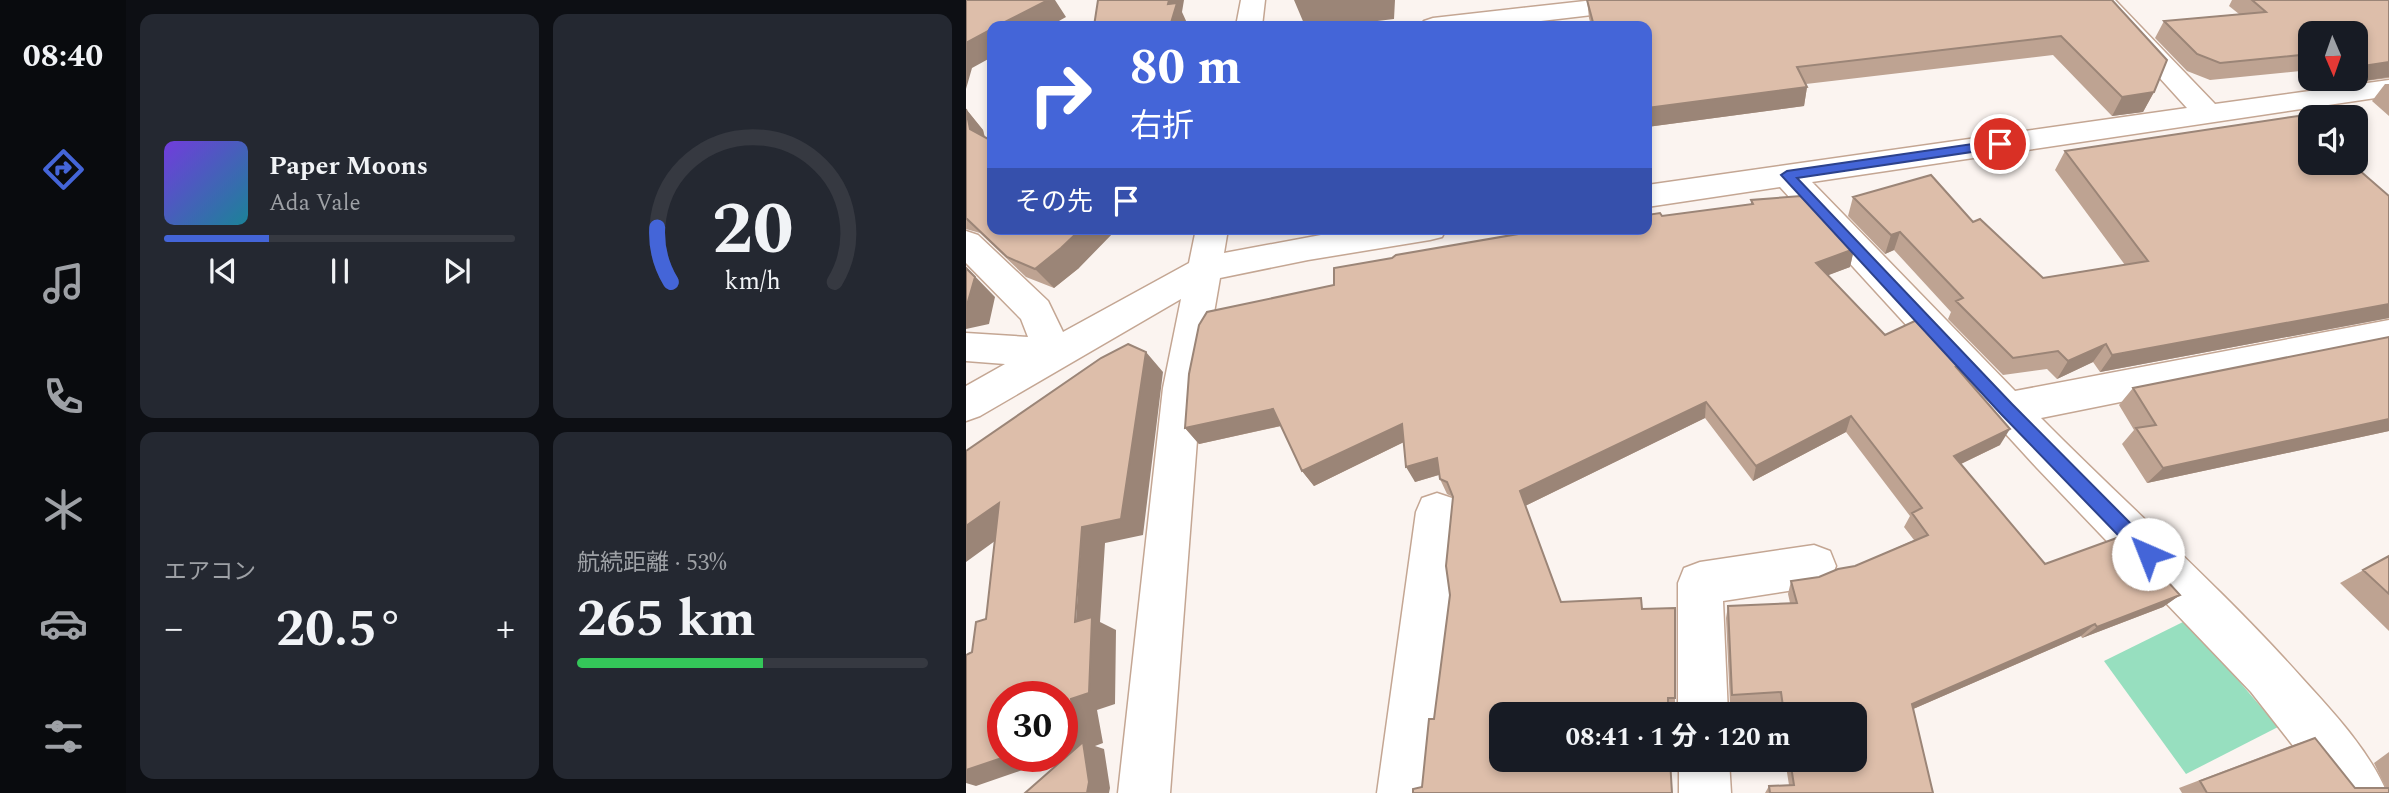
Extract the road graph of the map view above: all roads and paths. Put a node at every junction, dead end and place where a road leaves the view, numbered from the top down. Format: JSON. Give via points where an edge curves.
{"nodes":[{"id":1,"x":1253,"y":0,"type":"edge"},
{"id":2,"x":1660,"y":0,"type":"edge"},
{"id":3,"x":2101,"y":0,"type":"edge"},
{"id":4,"x":1570,"y":6,"type":"edge"},
{"id":5,"x":1250,"y":21,"type":"edge"},
{"id":6,"x":1467,"y":21,"type":"edge"},
{"id":7,"x":2389,"y":88,"type":"edge"},
{"id":8,"x":2208,"y":114,"type":"junction"},
{"id":9,"x":1787,"y":175,"type":"junction"},
{"id":10,"x":1652,"y":195,"type":"edge"},
{"id":11,"x":1391,"y":235,"type":"edge"},
{"id":12,"x":966,"y":243,"type":"edge"},
{"id":13,"x":1208,"y":249,"type":"edge"},
{"id":14,"x":2389,"y":334,"type":"edge"},
{"id":15,"x":966,"y":347,"type":"edge"},
{"id":16,"x":1054,"y":353,"type":"junction"},
{"id":17,"x":966,"y":405,"type":"edge"},
{"id":18,"x":2007,"y":409,"type":"junction"},
{"id":19,"x":1437,"y":512,"type":"dead end"},
{"id":20,"x":1814,"y":566,"type":"dead end"},
{"id":21,"x":1703,"y":702,"type":"edge"},
{"id":22,"x":1704,"y":772,"type":"edge"},
{"id":23,"x":1144,"y":793,"type":"edge"},
{"id":24,"x":1403,"y":793,"type":"edge"},
{"id":25,"x":1704,"y":793,"type":"edge"},
{"id":26,"x":2361,"y":793,"type":"edge"}],
"edges":[{"from":1,"to":5,"type":"street"},
{"from":2,"to":4,"type":"street"},
{"from":3,"to":8,"type":"street"},
{"from":4,"to":6,"type":"street"},
{"from":7,"to":8,"type":"street"},
{"from":8,"to":9,"type":"street"},
{"from":9,"to":10,"type":"street"},
{"from":9,"to":18,"type":"street"},
{"from":11,"to":13,"type":"street","via":[[1308,248]]},
{"from":12,"to":16,"type":"street","via":[[1035,312]]},
{"from":13,"to":16,"type":"street"},
{"from":13,"to":23,"type":"street","via":[[1182,388]]},
{"from":14,"to":18,"type":"street"},
{"from":15,"to":16,"type":"street"},
{"from":16,"to":17,"type":"street"},
{"from":18,"to":26,"type":"street","via":[[2261,669]]},
{"from":19,"to":24,"type":"street"},
{"from":20,"to":21,"type":"street","via":[[1700,583]]},
{"from":22,"to":25,"type":"street"}]}
